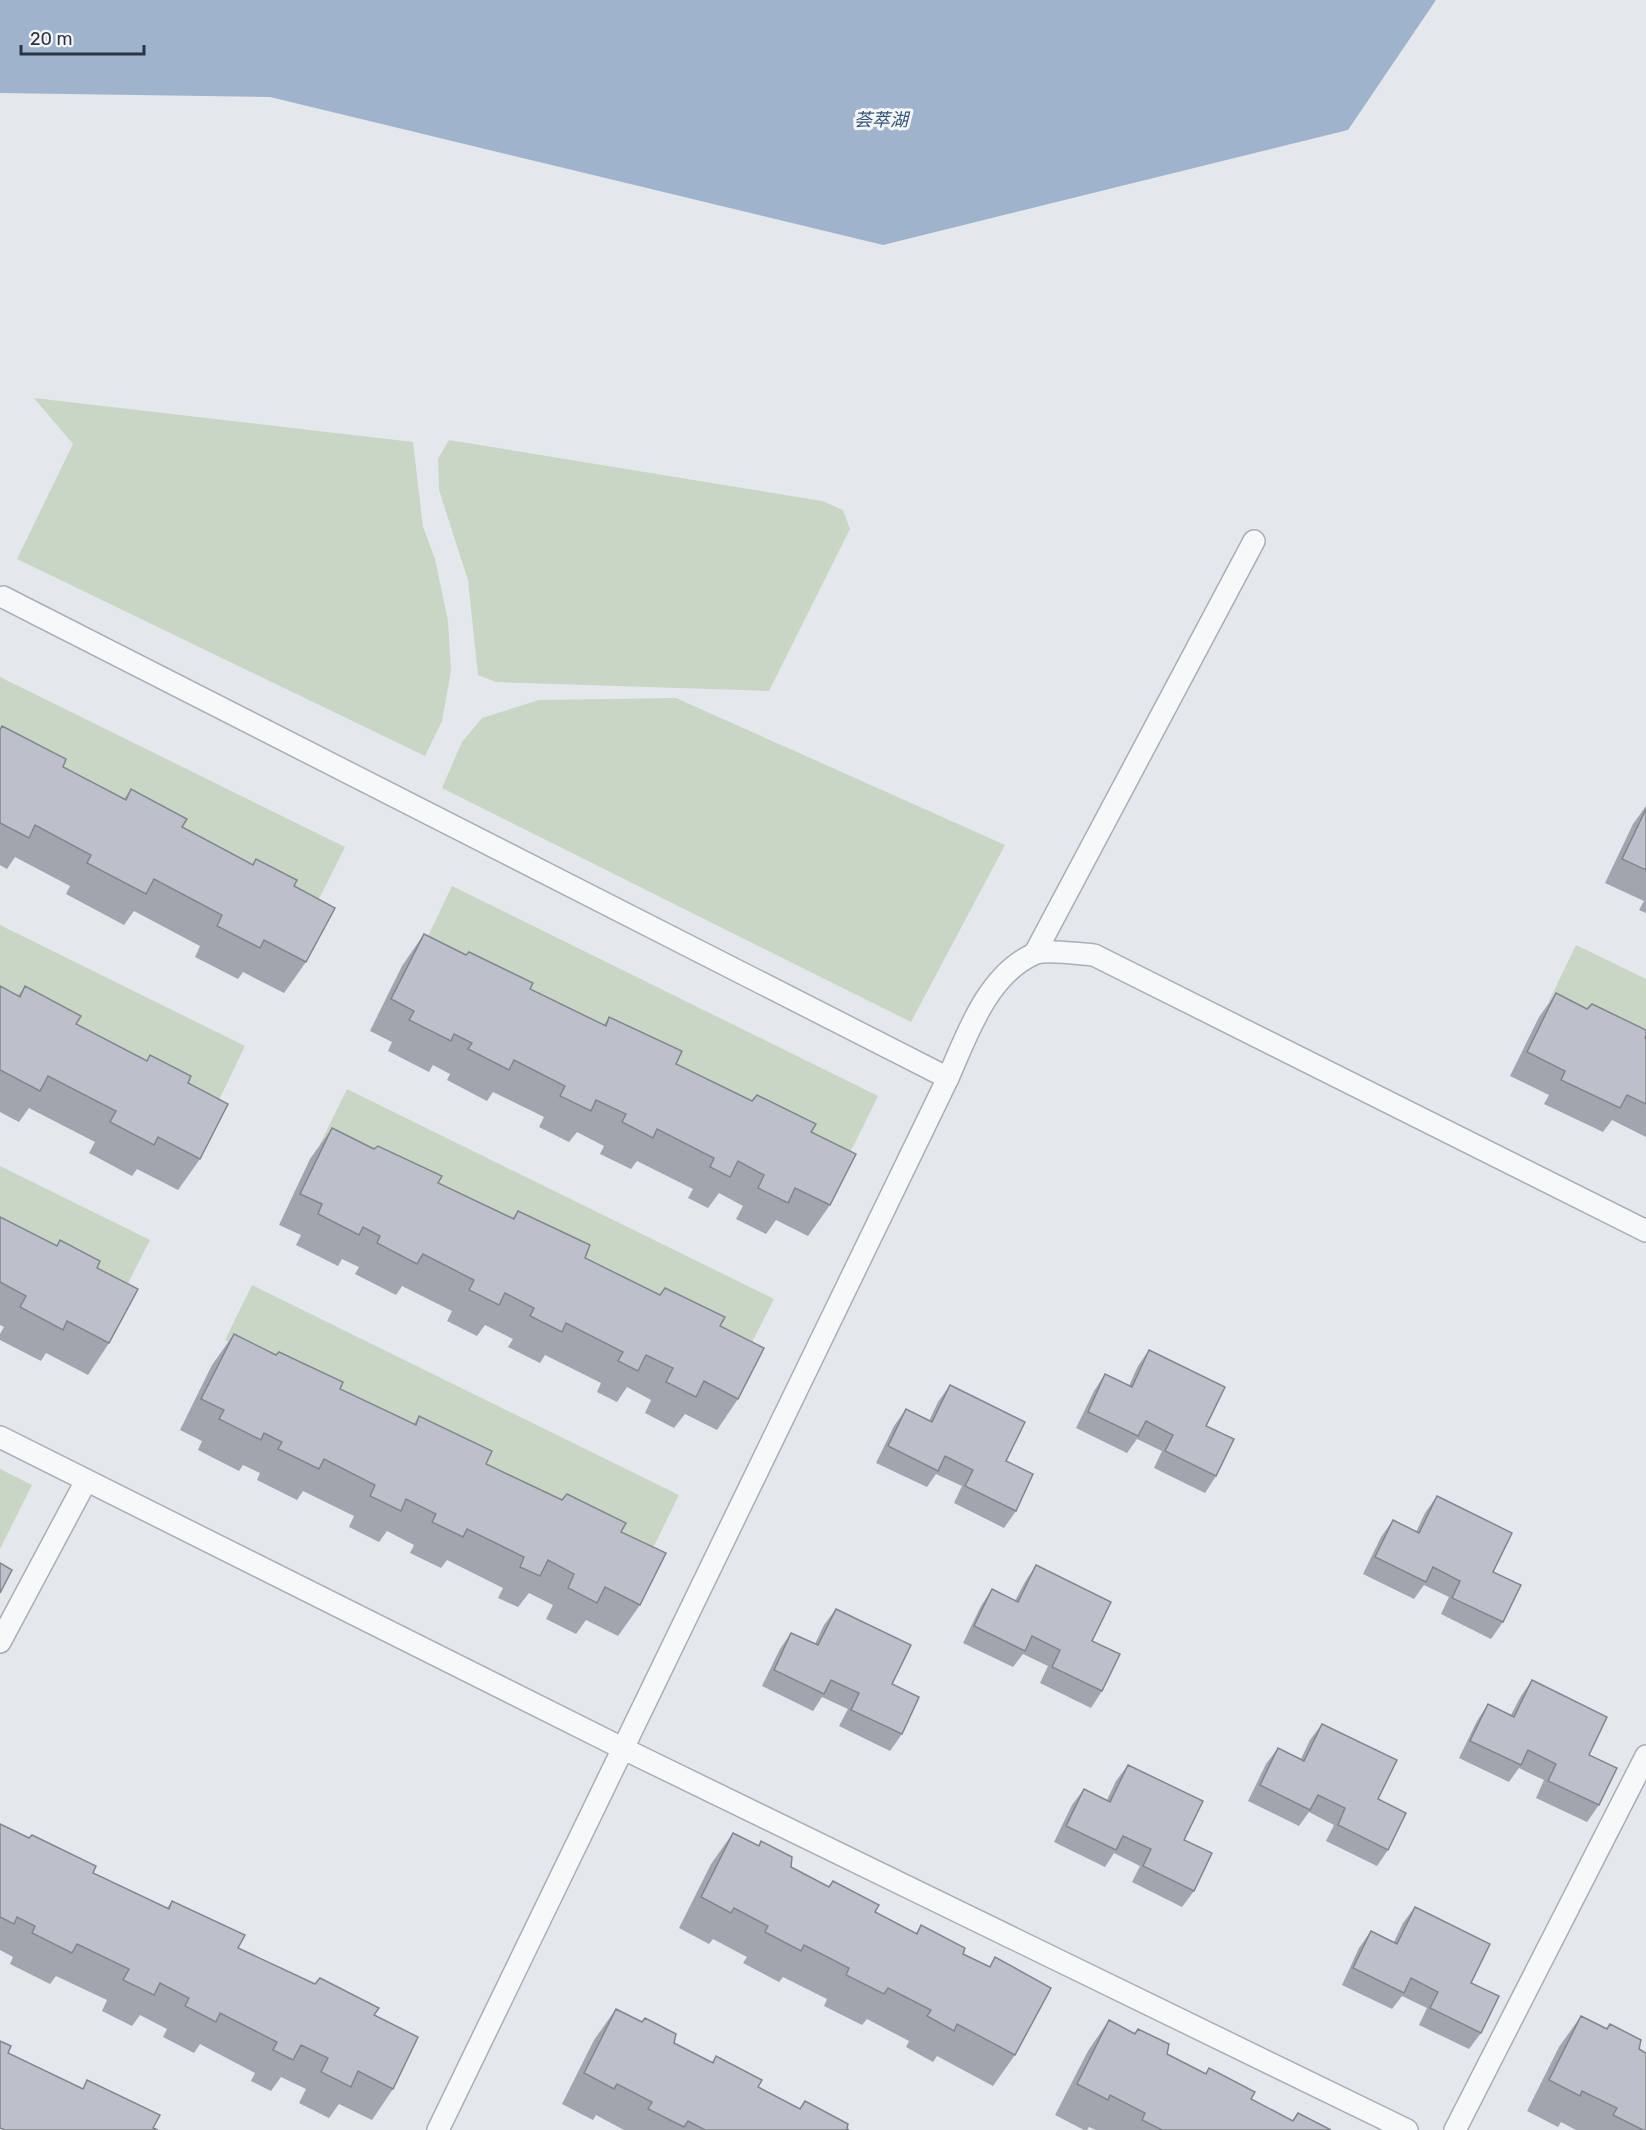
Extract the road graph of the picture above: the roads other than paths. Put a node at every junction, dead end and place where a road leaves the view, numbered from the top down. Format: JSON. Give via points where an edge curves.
{"nodes":[{"id":1,"x":1254,"y":541,"type":"dead end"},
{"id":2,"x":3,"y":597,"type":"dead end"},
{"id":3,"x":1035,"y":953,"type":"junction"},
{"id":4,"x":948,"y":1078,"type":"junction"},
{"id":5,"x":1646,"y":1231,"type":"edge"},
{"id":6,"x":0,"y":1437,"type":"edge"},
{"id":7,"x":86,"y":1481,"type":"junction"},
{"id":8,"x":0,"y":1642,"type":"edge"},
{"id":9,"x":624,"y":1749,"type":"junction"},
{"id":10,"x":1646,"y":1756,"type":"edge"},
{"id":11,"x":438,"y":2130,"type":"edge"},
{"id":12,"x":1407,"y":2130,"type":"edge"},
{"id":13,"x":1455,"y":2130,"type":"edge"}],
"edges":[{"from":1,"to":3,"type":"lane"},
{"from":2,"to":4,"type":"lane"},
{"from":3,"to":4,"type":"lane","via":[[1004,975],[972,1024]]},
{"from":3,"to":5,"type":"lane","via":[[1094,955]]},
{"from":4,"to":9,"type":"lane"},
{"from":6,"to":7,"type":"lane"},
{"from":7,"to":8,"type":"lane"},
{"from":7,"to":9,"type":"lane"},
{"from":9,"to":11,"type":"lane"},
{"from":9,"to":12,"type":"lane"},
{"from":10,"to":13,"type":"lane"}]}
